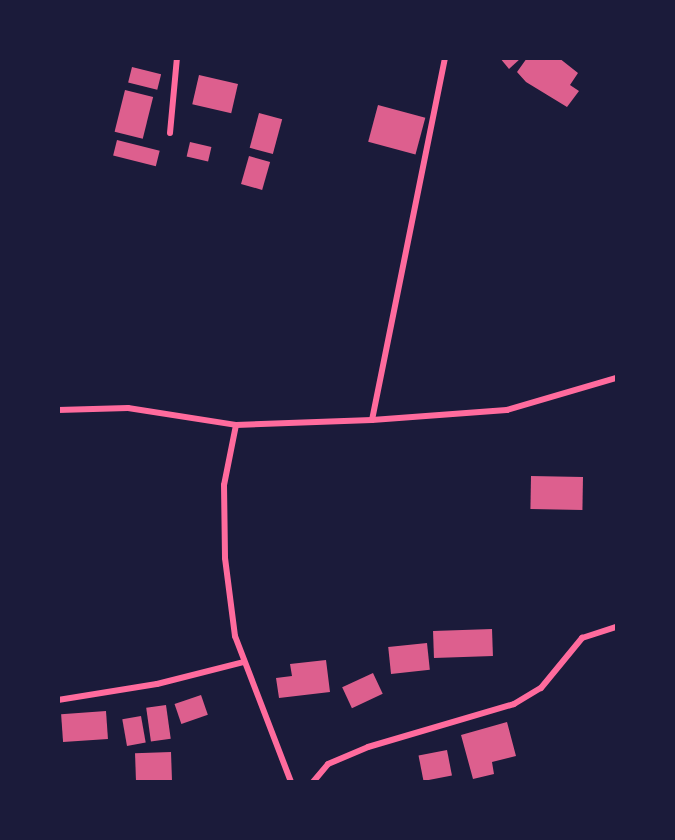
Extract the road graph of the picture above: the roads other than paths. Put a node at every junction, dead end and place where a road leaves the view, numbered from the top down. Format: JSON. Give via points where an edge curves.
{"nodes":[{"id":1,"x":177,"y":58,"type":"edge"},
{"id":2,"x":445,"y":58,"type":"edge"},
{"id":3,"x":170,"y":134,"type":"dead end"},
{"id":4,"x":616,"y":378,"type":"edge"},
{"id":5,"x":58,"y":410,"type":"edge"},
{"id":6,"x":372,"y":420,"type":"junction"},
{"id":7,"x":236,"y":425,"type":"junction"},
{"id":8,"x":616,"y":627,"type":"edge"},
{"id":9,"x":244,"y":662,"type":"junction"},
{"id":10,"x":58,"y":700,"type":"edge"},
{"id":11,"x":291,"y":782,"type":"edge"},
{"id":12,"x":313,"y":782,"type":"edge"}],
"edges":[{"from":1,"to":3,"type":"street"},
{"from":2,"to":6,"type":"street"},
{"from":4,"to":6,"type":"street","via":[[507,411]]},
{"from":5,"to":7,"type":"street","via":[[128,408]]},
{"from":6,"to":7,"type":"street"},
{"from":7,"to":9,"type":"street","via":[[224,485],[225,558]]},
{"from":8,"to":12,"type":"street","via":[[582,638],[541,688],[514,704],[368,747],[328,764]]},
{"from":9,"to":10,"type":"street","via":[[158,684]]},
{"from":9,"to":11,"type":"street"}]}
